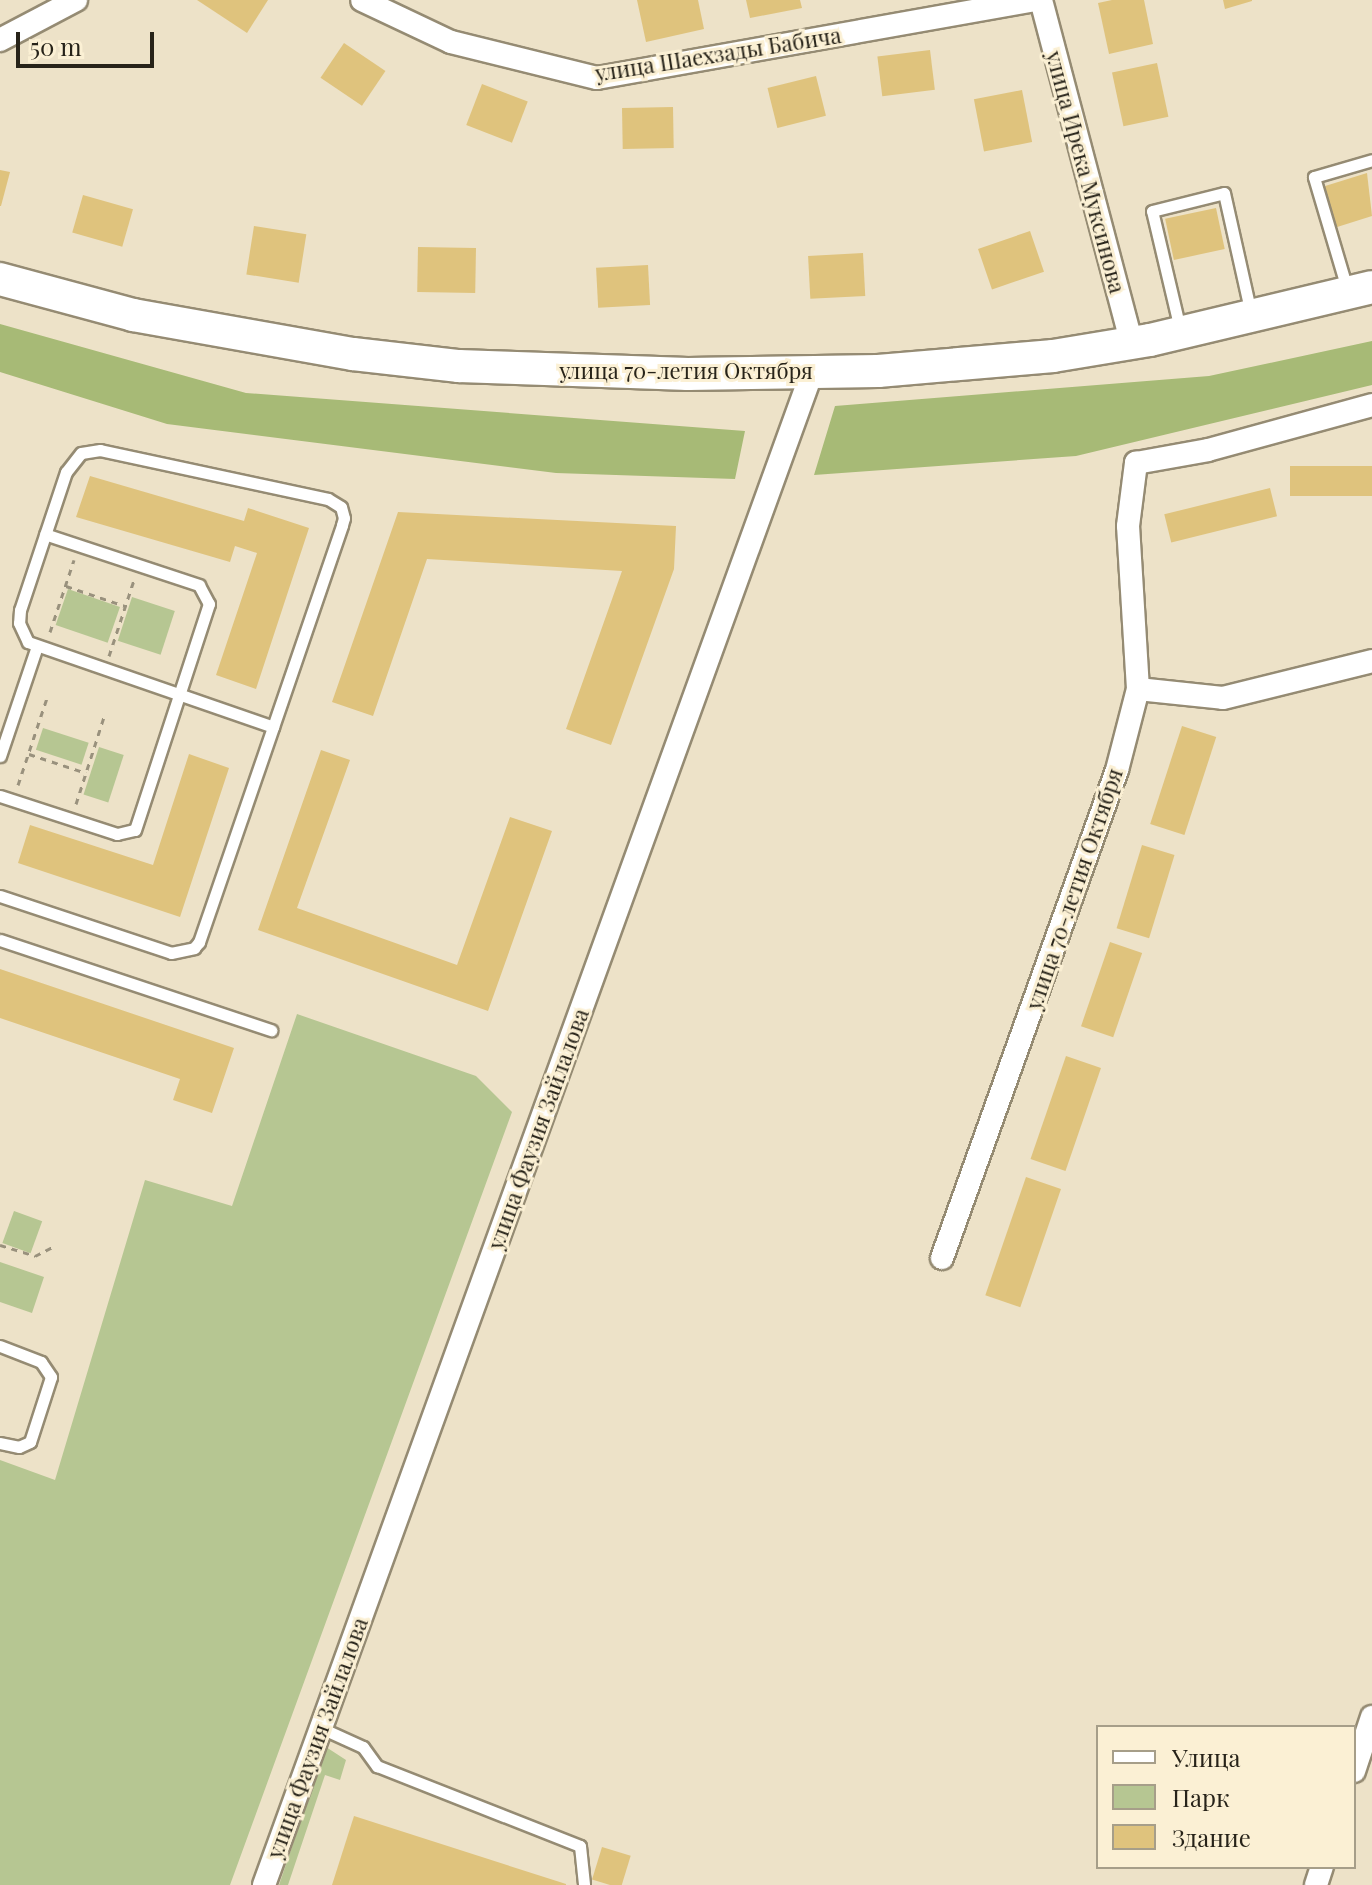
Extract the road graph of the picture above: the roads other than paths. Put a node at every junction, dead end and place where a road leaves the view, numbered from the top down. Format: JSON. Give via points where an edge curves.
{"nodes":[{"id":1,"x":76,"y":0,"type":"edge"},
{"id":2,"x":362,"y":0,"type":"edge"},
{"id":3,"x":1039,"y":0,"type":"edge"},
{"id":4,"x":0,"y":40,"type":"edge"},
{"id":5,"x":1372,"y":160,"type":"edge"},
{"id":6,"x":0,"y":279,"type":"edge"},
{"id":7,"x":1360,"y":291,"type":"edge"},
{"id":8,"x":1252,"y":318,"type":"junction"},
{"id":9,"x":1181,"y":333,"type":"junction"},
{"id":10,"x":1132,"y":344,"type":"junction"},
{"id":11,"x":812,"y":372,"type":"junction"},
{"id":12,"x":1372,"y":405,"type":"edge"},
{"id":13,"x":45,"y":534,"type":"junction"},
{"id":14,"x":40,"y":650,"type":"junction"},
{"id":15,"x":1372,"y":661,"type":"edge"},
{"id":16,"x":1138,"y":689,"type":"junction"},
{"id":17,"x":180,"y":696,"type":"junction"},
{"id":18,"x":273,"y":727,"type":"junction"},
{"id":19,"x":0,"y":756,"type":"edge"},
{"id":20,"x":0,"y":796,"type":"edge"},
{"id":21,"x":0,"y":896,"type":"edge"},
{"id":22,"x":0,"y":940,"type":"edge"},
{"id":23,"x":271,"y":1030,"type":"dead end"},
{"id":24,"x":942,"y":1258,"type":"dead end"},
{"id":25,"x":0,"y":1346,"type":"edge"},
{"id":26,"x":0,"y":1443,"type":"edge"},
{"id":27,"x":1372,"y":1717,"type":"edge"},
{"id":28,"x":321,"y":1728,"type":"junction"},
{"id":29,"x":1356,"y":1765,"type":"edge"},
{"id":30,"x":264,"y":1885,"type":"edge"},
{"id":31,"x":584,"y":1885,"type":"edge"}],
"edges":[{"from":1,"to":4,"type":"street"},
{"from":2,"to":3,"type":"street","name":"улица Шаехзады Бабича","via":[[451,42],[597,78]]},
{"from":3,"to":10,"type":"street","name":"улица Ирека Муксинова"},
{"from":5,"to":7,"type":"lane","via":[[1314,177]]},
{"from":6,"to":11,"type":"main road","name":"улица 70-летия Октября","via":[[133,315],[368,356],[578,372]]},
{"from":7,"to":8,"type":"main road","name":"улица 70-летия Октября"},
{"from":8,"to":9,"type":"main road","name":"улица 70-летия Октября"},
{"from":8,"to":9,"type":"lane","via":[[1224,193],[1152,211]]},
{"from":9,"to":10,"type":"main road","name":"улица 70-летия Октября"},
{"from":10,"to":11,"type":"main road","name":"улица 70-летия Октября","via":[[959,366]]},
{"from":11,"to":28,"type":"street","name":"улица Фаузия Зайлалова"},
{"from":12,"to":16,"type":"street","name":"улица 70-летия Октября","via":[[1208,450],[1136,463],[1128,526]]},
{"from":13,"to":14,"type":"lane","via":[[19,623]]},
{"from":13,"to":17,"type":"lane","via":[[199,585],[209,598]]},
{"from":13,"to":18,"type":"lane","via":[[72,460],[89,450],[336,502],[342,525]]},
{"from":14,"to":17,"type":"lane"},
{"from":14,"to":19,"type":"lane"},
{"from":15,"to":16,"type":"street","via":[[1223,698]]},
{"from":16,"to":24,"type":"street","name":"улица 70-летия Октября","via":[[1117,770]]},
{"from":17,"to":18,"type":"lane"},
{"from":17,"to":20,"type":"lane","via":[[135,830],[121,835]]},
{"from":18,"to":21,"type":"lane","via":[[199,942],[190,952],[171,953]]},
{"from":22,"to":23,"type":"lane"},
{"from":25,"to":26,"type":"lane","via":[[41,1362],[51,1377],[30,1442],[19,1447]]},
{"from":27,"to":29,"type":"street"},
{"from":28,"to":30,"type":"street","name":"улица Фаузия Зайлалова"},
{"from":28,"to":31,"type":"lane","via":[[363,1747],[377,1766],[580,1846]]}]}
